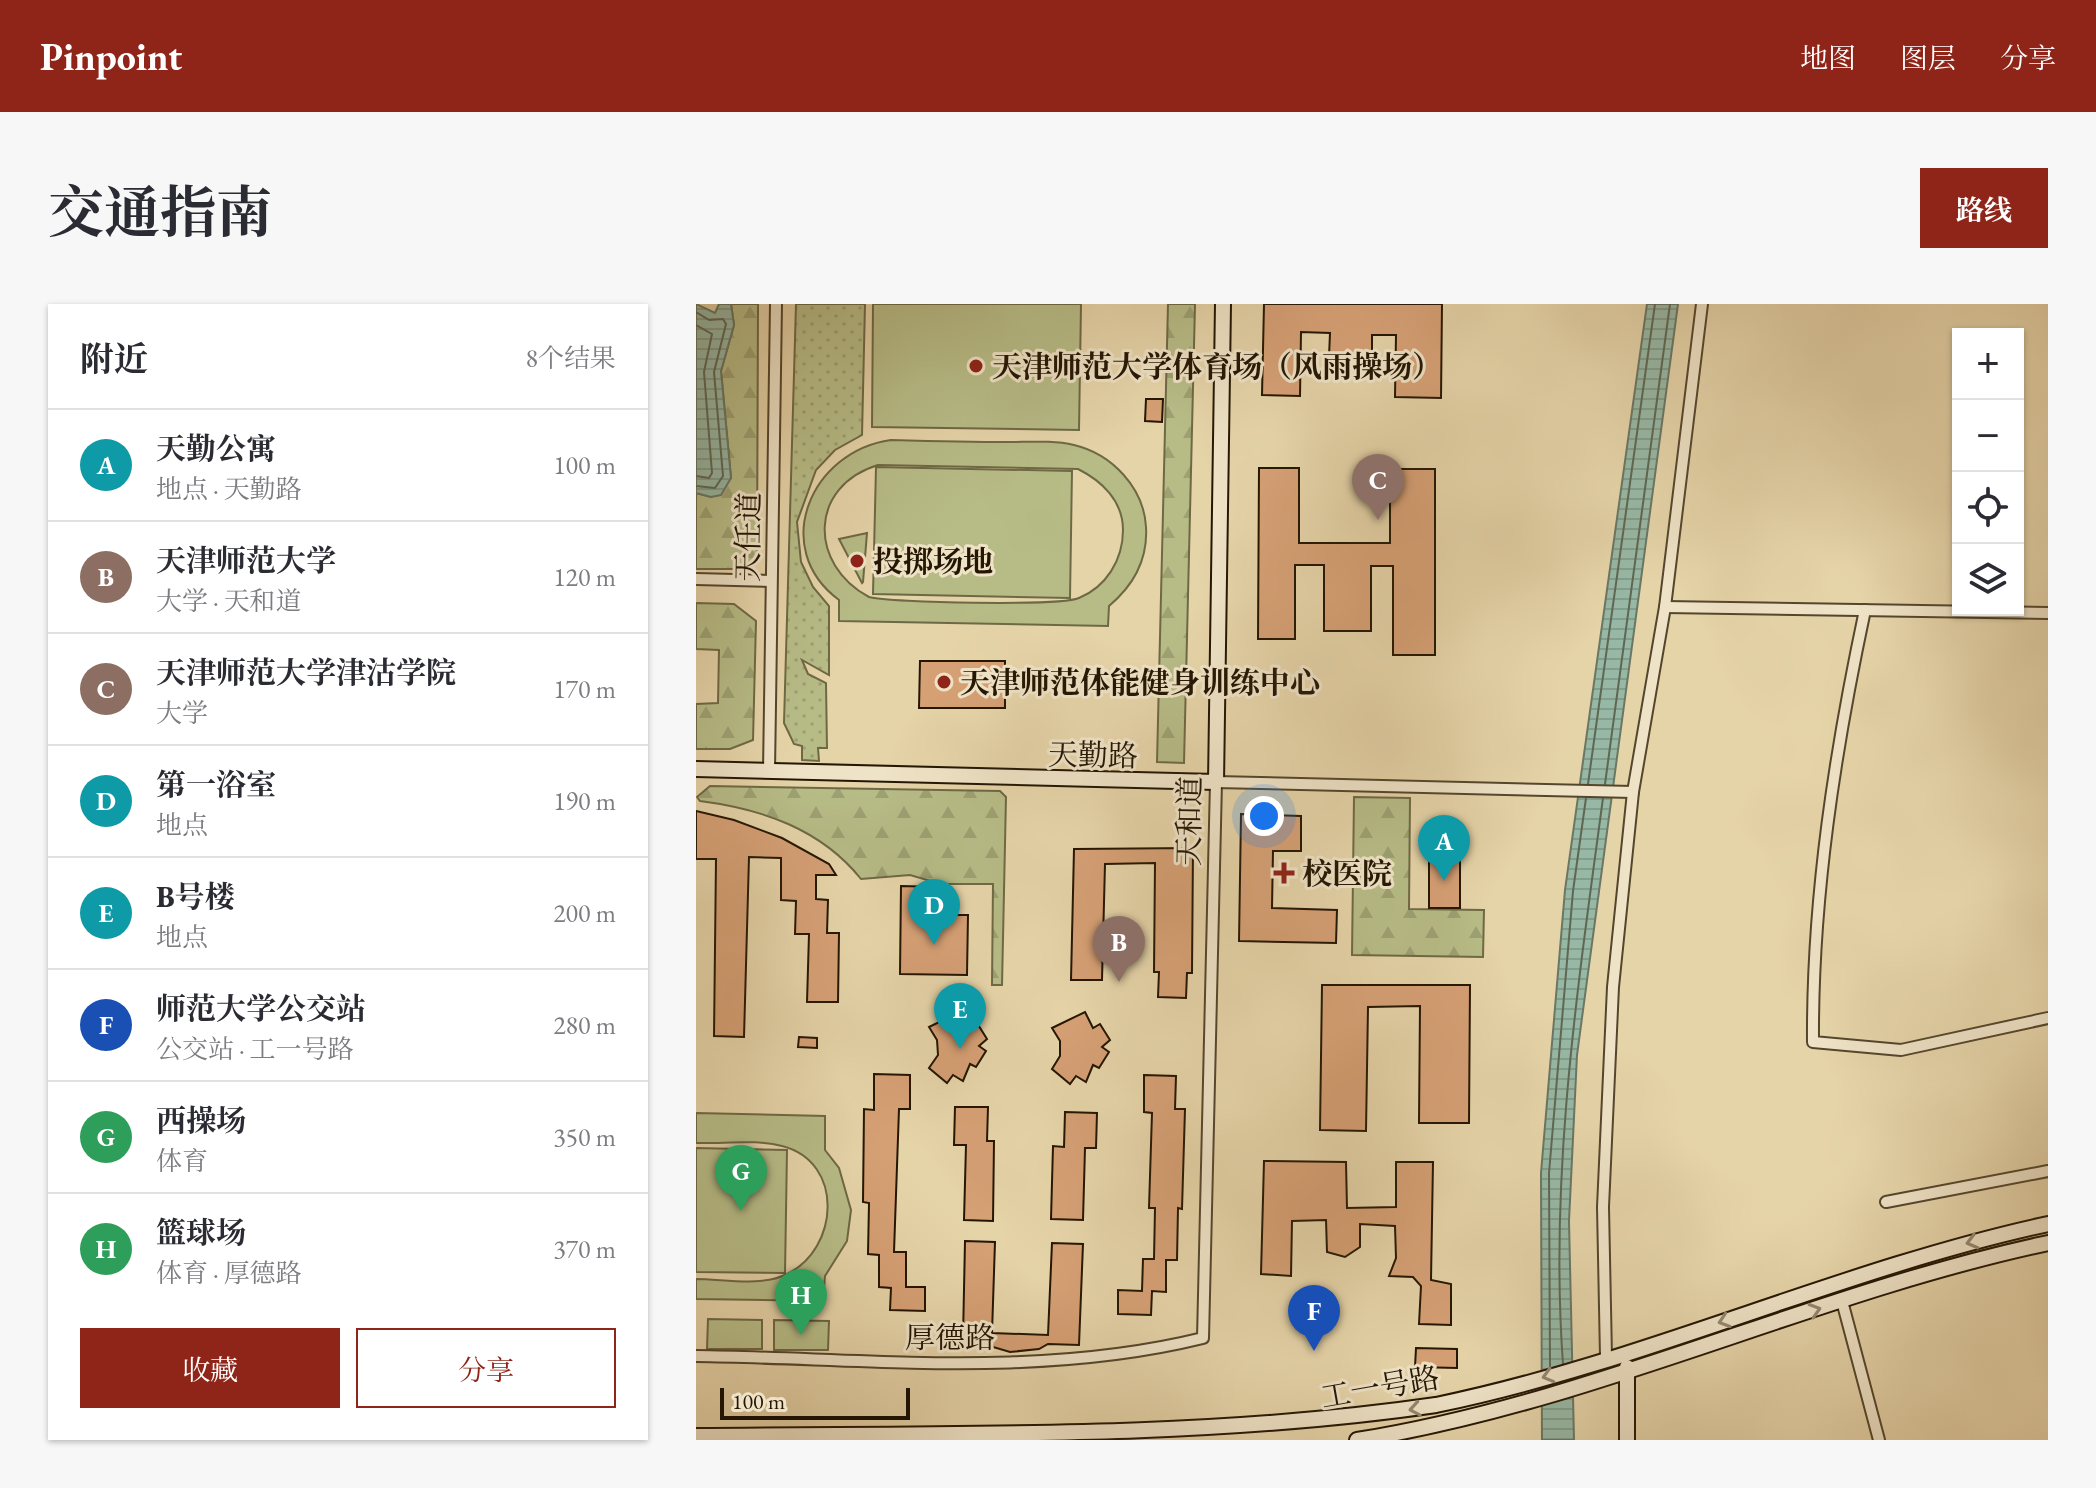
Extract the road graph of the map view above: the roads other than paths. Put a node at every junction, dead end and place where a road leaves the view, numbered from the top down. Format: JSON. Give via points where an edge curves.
{"nodes":[{"id":1,"x":776,"y":304,"type":"edge"},
{"id":2,"x":1223,"y":304,"type":"edge"},
{"id":3,"x":1702,"y":304,"type":"edge"},
{"id":4,"x":696,"y":579,"type":"edge"},
{"id":5,"x":771,"y":581,"type":"junction"},
{"id":6,"x":1665,"y":607,"type":"junction"},
{"id":7,"x":1865,"y":610,"type":"junction"},
{"id":8,"x":2048,"y":613,"type":"edge"},
{"id":9,"x":696,"y":769,"type":"edge"},
{"id":10,"x":769,"y":771,"type":"junction"},
{"id":11,"x":1216,"y":782,"type":"junction"},
{"id":12,"x":1633,"y":792,"type":"junction"},
{"id":13,"x":2048,"y":1018,"type":"edge"},
{"id":14,"x":2048,"y":1171,"type":"edge"},
{"id":15,"x":1886,"y":1202,"type":"dead end"},
{"id":16,"x":2048,"y":1224,"type":"edge"},
{"id":17,"x":2048,"y":1243,"type":"edge"},
{"id":18,"x":1842,"y":1301,"type":"junction"},
{"id":19,"x":1203,"y":1338,"type":"joint"},
{"id":20,"x":1626,"y":1351,"type":"junction"},
{"id":21,"x":696,"y":1356,"type":"edge"},
{"id":22,"x":1606,"y":1357,"type":"junction"},
{"id":23,"x":1627,"y":1373,"type":"junction"},
{"id":24,"x":696,"y":1436,"type":"edge"},
{"id":25,"x":1048,"y":1438,"type":"edge"},
{"id":26,"x":1357,"y":1440,"type":"edge"},
{"id":27,"x":1627,"y":1440,"type":"edge"},
{"id":28,"x":1879,"y":1440,"type":"edge"}],
"edges":[{"from":1,"to":5,"type":"street","name":"天任道"},
{"from":2,"to":11,"type":"main road","name":"天和道"},
{"from":3,"to":6,"type":"street"},
{"from":4,"to":5,"type":"street"},
{"from":5,"to":10,"type":"street","name":"天任道"},
{"from":6,"to":7,"type":"street"},
{"from":6,"to":12,"type":"street"},
{"from":7,"to":8,"type":"street"},
{"from":7,"to":13,"type":"street","via":[[1828,824],[1813,978],[1813,1042],[1901,1050]]},
{"from":9,"to":10,"type":"main road","name":"天勤路"},
{"from":10,"to":11,"type":"main road","name":"天勤路"},
{"from":11,"to":12,"type":"street","name":"天勤路"},
{"from":11,"to":19,"type":"street","name":"天和道"},
{"from":12,"to":22,"type":"street","via":[[1613,987],[1603,1207]]},
{"from":14,"to":15,"type":"street"},
{"from":16,"to":20,"type":"main road","name":"工一号路","one_way":true,"via":[[1942,1251]]},
{"from":17,"to":18,"type":"main road","name":"工一号路"},
{"from":23,"to":18,"type":"main road","name":"工一号路","one_way":true},
{"from":18,"to":28,"type":"street"},
{"from":19,"to":21,"type":"street","name":"厚德路","via":[[1067,1359],[948,1363]]},
{"from":20,"to":22,"type":"main road","name":"工一号路"},
{"from":20,"to":23,"type":"main road"},
{"from":22,"to":25,"type":"main road","name":"工一号路","one_way":true,"via":[[1424,1408],[1285,1429]]},
{"from":23,"to":26,"type":"main road","name":"工一号路","via":[[1521,1405]]},
{"from":23,"to":27,"type":"main road"},
{"from":24,"to":25,"type":"main road","name":"工一号路"}]}
